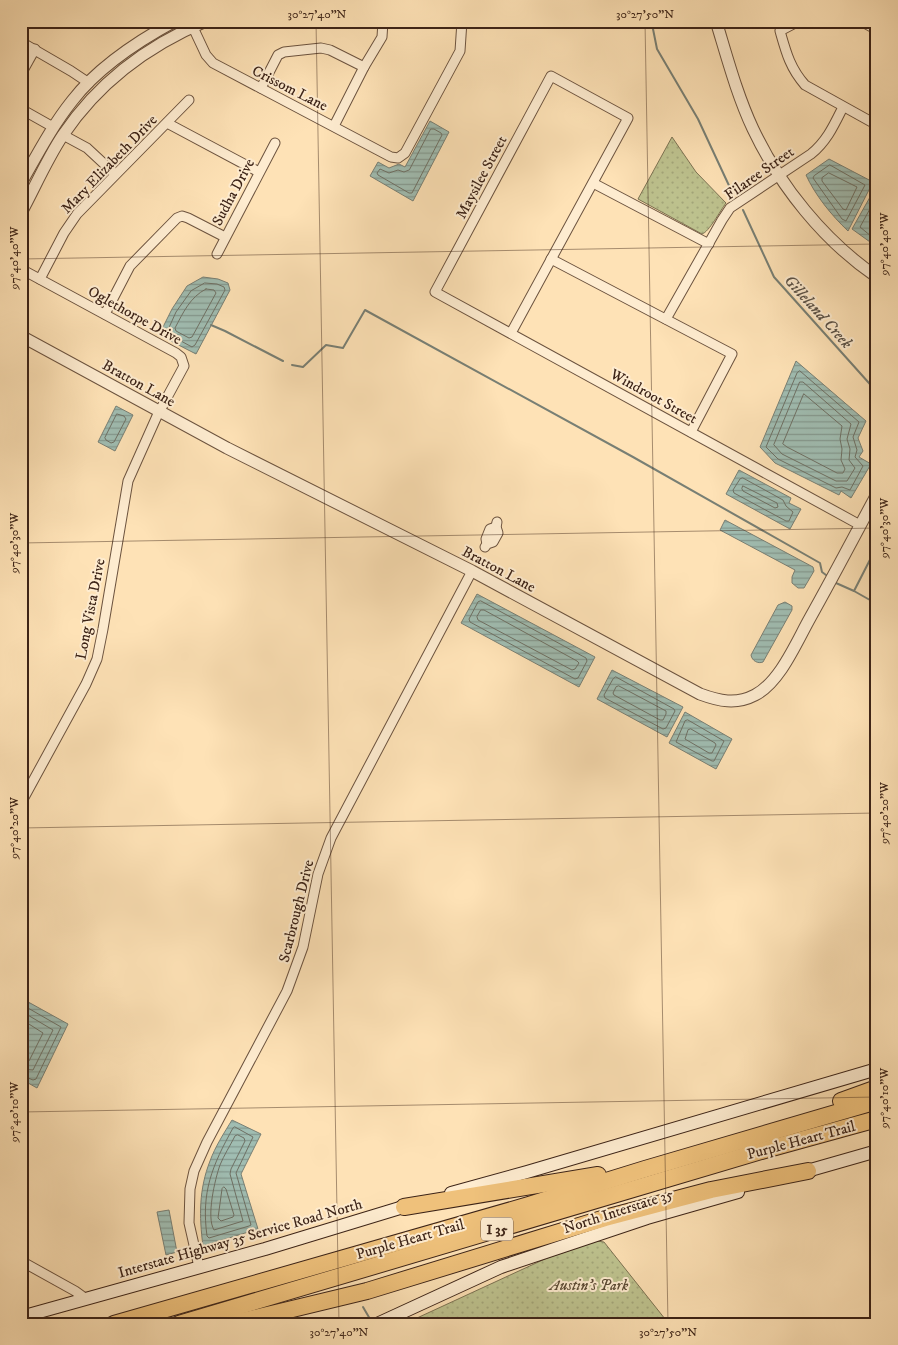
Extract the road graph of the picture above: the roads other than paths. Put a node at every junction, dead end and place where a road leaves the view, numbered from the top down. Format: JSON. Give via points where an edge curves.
{"nodes":[{"id":1,"x":175,"y":21,"type":"edge"},
{"id":2,"x":206,"y":21,"type":"edge"},
{"id":3,"x":384,"y":21,"type":"edge"},
{"id":4,"x":462,"y":21,"type":"edge"},
{"id":5,"x":716,"y":21,"type":"edge"},
{"id":6,"x":799,"y":21,"type":"edge"},
{"id":7,"x":861,"y":21,"type":"edge"},
{"id":8,"x":191,"y":24,"type":"edge"},
{"id":9,"x":877,"y":30,"type":"edge"},
{"id":10,"x":21,"y":42,"type":"edge"},
{"id":11,"x":34,"y":49,"type":"junction"},
{"id":12,"x":364,"y":67,"type":"junction"},
{"id":13,"x":21,"y":74,"type":"edge"},
{"id":14,"x":89,"y":83,"type":"junction"},
{"id":15,"x":261,"y":88,"type":"junction"},
{"id":16,"x":189,"y":100,"type":"dead end"},
{"id":17,"x":842,"y":106,"type":"junction"},
{"id":18,"x":21,"y":109,"type":"edge"},
{"id":19,"x":167,"y":123,"type":"junction"},
{"id":20,"x":877,"y":124,"type":"edge"},
{"id":21,"x":334,"y":126,"type":"junction"},
{"id":22,"x":53,"y":127,"type":"junction"},
{"id":23,"x":63,"y":135,"type":"junction"},
{"id":24,"x":275,"y":144,"type":"dead end"},
{"id":25,"x":260,"y":172,"type":"junction"},
{"id":26,"x":115,"y":174,"type":"junction"},
{"id":27,"x":779,"y":175,"type":"junction"},
{"id":28,"x":21,"y":183,"type":"edge"},
{"id":29,"x":593,"y":183,"type":"junction"},
{"id":30,"x":21,"y":213,"type":"edge"},
{"id":31,"x":225,"y":237,"type":"junction"},
{"id":32,"x":709,"y":244,"type":"junction"},
{"id":33,"x":217,"y":254,"type":"dead end"},
{"id":34,"x":551,"y":258,"type":"junction"},
{"id":35,"x":21,"y":269,"type":"edge"},
{"id":36,"x":877,"y":277,"type":"edge"},
{"id":37,"x":40,"y":279,"type":"junction"},
{"id":38,"x":435,"y":292,"type":"joint"},
{"id":39,"x":105,"y":314,"type":"junction"},
{"id":40,"x":666,"y":319,"type":"junction"},
{"id":41,"x":511,"y":333,"type":"junction"},
{"id":42,"x":21,"y":336,"type":"edge"},
{"id":43,"x":160,"y":411,"type":"junction"},
{"id":44,"x":691,"y":432,"type":"junction"},
{"id":45,"x":877,"y":494,"type":"edge"},
{"id":46,"x":497,"y":525,"type":"dead end"},
{"id":47,"x":860,"y":525,"type":"junction"},
{"id":48,"x":486,"y":546,"type":"dead end"},
{"id":49,"x":472,"y":571,"type":"junction"},
{"id":50,"x":21,"y":803,"type":"edge"},
{"id":51,"x":877,"y":1069,"type":"edge"},
{"id":52,"x":877,"y":1088,"type":"edge"},
{"id":53,"x":877,"y":1101,"type":"edge"},
{"id":54,"x":877,"y":1119,"type":"edge"},
{"id":55,"x":759,"y":1136,"type":"junction"},
{"id":56,"x":877,"y":1151,"type":"edge"},
{"id":57,"x":644,"y":1169,"type":"junction"},
{"id":58,"x":808,"y":1171,"type":"junction"},
{"id":59,"x":404,"y":1207,"type":"junction"},
{"id":60,"x":21,"y":1261,"type":"edge"},
{"id":61,"x":199,"y":1267,"type":"junction"},
{"id":62,"x":86,"y":1299,"type":"junction"},
{"id":63,"x":21,"y":1316,"type":"edge"},
{"id":64,"x":114,"y":1324,"type":"edge"},
{"id":65,"x":180,"y":1324,"type":"edge"},
{"id":66,"x":230,"y":1324,"type":"edge"},
{"id":67,"x":377,"y":1324,"type":"edge"}],
"edges":[{"from":1,"to":14,"type":"street","via":[[142,39]]},
{"from":2,"to":8,"type":"street"},
{"from":3,"to":12,"type":"street","via":[[382,38]]},
{"from":4,"to":21,"type":"street","name":"Crissom Lane","via":[[460,51],[405,153],[398,158],[390,157]]},
{"from":5,"to":27,"type":"street","via":[[741,101]]},
{"from":6,"to":17,"type":"street","via":[[780,31],[790,65],[804,85]]},
{"from":7,"to":9,"type":"street"},
{"from":8,"to":15,"type":"street","name":"Crissom Lane","via":[[213,63]]},
{"from":8,"to":23,"type":"street","via":[[116,75]]},
{"from":10,"to":11,"type":"street"},
{"from":11,"to":13,"type":"street"},
{"from":11,"to":14,"type":"street"},
{"from":12,"to":15,"type":"street","via":[[321,48],[284,52],[278,56]]},
{"from":12,"to":21,"type":"street"},
{"from":14,"to":22,"type":"street"},
{"from":15,"to":21,"type":"street","name":"Crissom Lane"},
{"from":16,"to":19,"type":"street","name":"Mary Elizabeth Drive"},
{"from":17,"to":20,"type":"street"},
{"from":17,"to":27,"type":"street","name":"Filaree Street","via":[[821,146]]},
{"from":18,"to":22,"type":"street"},
{"from":19,"to":25,"type":"street"},
{"from":19,"to":26,"type":"street","name":"Mary Elizabeth Drive"},
{"from":22,"to":23,"type":"street"},
{"from":22,"to":28,"type":"street"},
{"from":23,"to":26,"type":"street","via":[[87,148]]},
{"from":23,"to":30,"type":"street"},
{"from":24,"to":25,"type":"street","name":"Sudha Drive"},
{"from":25,"to":31,"type":"street","name":"Sudha Drive"},
{"from":26,"to":37,"type":"street","name":"Mary Elizabeth Drive","via":[[77,214]]},
{"from":27,"to":32,"type":"street","name":"Filaree Street","via":[[730,208]]},
{"from":27,"to":36,"type":"street","via":[[817,224]]},
{"from":29,"to":32,"type":"street"},
{"from":29,"to":34,"type":"street"},
{"from":29,"to":38,"type":"street","name":"Maysilee Street","via":[[628,118],[551,76]]},
{"from":31,"to":33,"type":"street","name":"Sudha Drive"},
{"from":31,"to":39,"type":"street","via":[[188,218],[177,218],[130,266]]},
{"from":32,"to":40,"type":"street","name":"Filaree Street"},
{"from":34,"to":40,"type":"street"},
{"from":34,"to":41,"type":"street"},
{"from":35,"to":37,"type":"street","name":"Oglethorpe Drive"},
{"from":37,"to":39,"type":"street","name":"Oglethorpe Drive"},
{"from":38,"to":41,"type":"street","name":"Windroot Street"},
{"from":39,"to":43,"type":"street","name":"Oglethorpe Drive","via":[[184,361],[183,370]]},
{"from":40,"to":44,"type":"street","via":[[732,354]]},
{"from":41,"to":44,"type":"street","name":"Windroot Street"},
{"from":42,"to":43,"type":"street","name":"Bratton Lane"},
{"from":43,"to":49,"type":"street","name":"Bratton Lane"},
{"from":43,"to":50,"type":"street","name":"Long Vista Drive","via":[[128,482],[96,659],[86,684]]},
{"from":44,"to":47,"type":"street","name":"Windroot Street"},
{"from":45,"to":47,"type":"street","name":"Bratton Lane"},
{"from":46,"to":48,"type":"street","via":[[498,533]]},
{"from":47,"to":49,"type":"street","name":"Bratton Lane","via":[[768,687],[744,700],[730,702],[700,694]]},
{"from":49,"to":61,"type":"street","name":"Scarbrough Drive","via":[[330,838],[318,874],[302,954],[287,991],[200,1156],[188,1206],[191,1237]]},
{"from":51,"to":59,"type":"main road"},
{"from":52,"to":55,"type":"highway","via":[[795,1118]]},
{"from":53,"to":55,"type":"highway","name":"Purple Heart Trail","number":"I 35"},
{"from":54,"to":65,"type":"highway","name":"Purple Heart Trail","number":"I 35"},
{"from":55,"to":57,"type":"highway","name":"Purple Heart Trail","number":"I 35"},
{"from":56,"to":58,"type":"main road","name":"North Interstate 35"},
{"from":57,"to":59,"type":"highway"},
{"from":57,"to":64,"type":"highway","name":"Purple Heart Trail","number":"I 35"},
{"from":58,"to":66,"type":"highway","via":[[711,1190],[605,1218],[367,1291]]},
{"from":58,"to":67,"type":"main road","name":"North Interstate 35","via":[[647,1218],[500,1267]]},
{"from":59,"to":61,"type":"main road","name":"Interstate Highway 35 Service Road North"},
{"from":60,"to":62,"type":"street"},
{"from":61,"to":62,"type":"main road","name":"Interstate Highway 35 Service Road North"},
{"from":62,"to":63,"type":"main road"}]}
